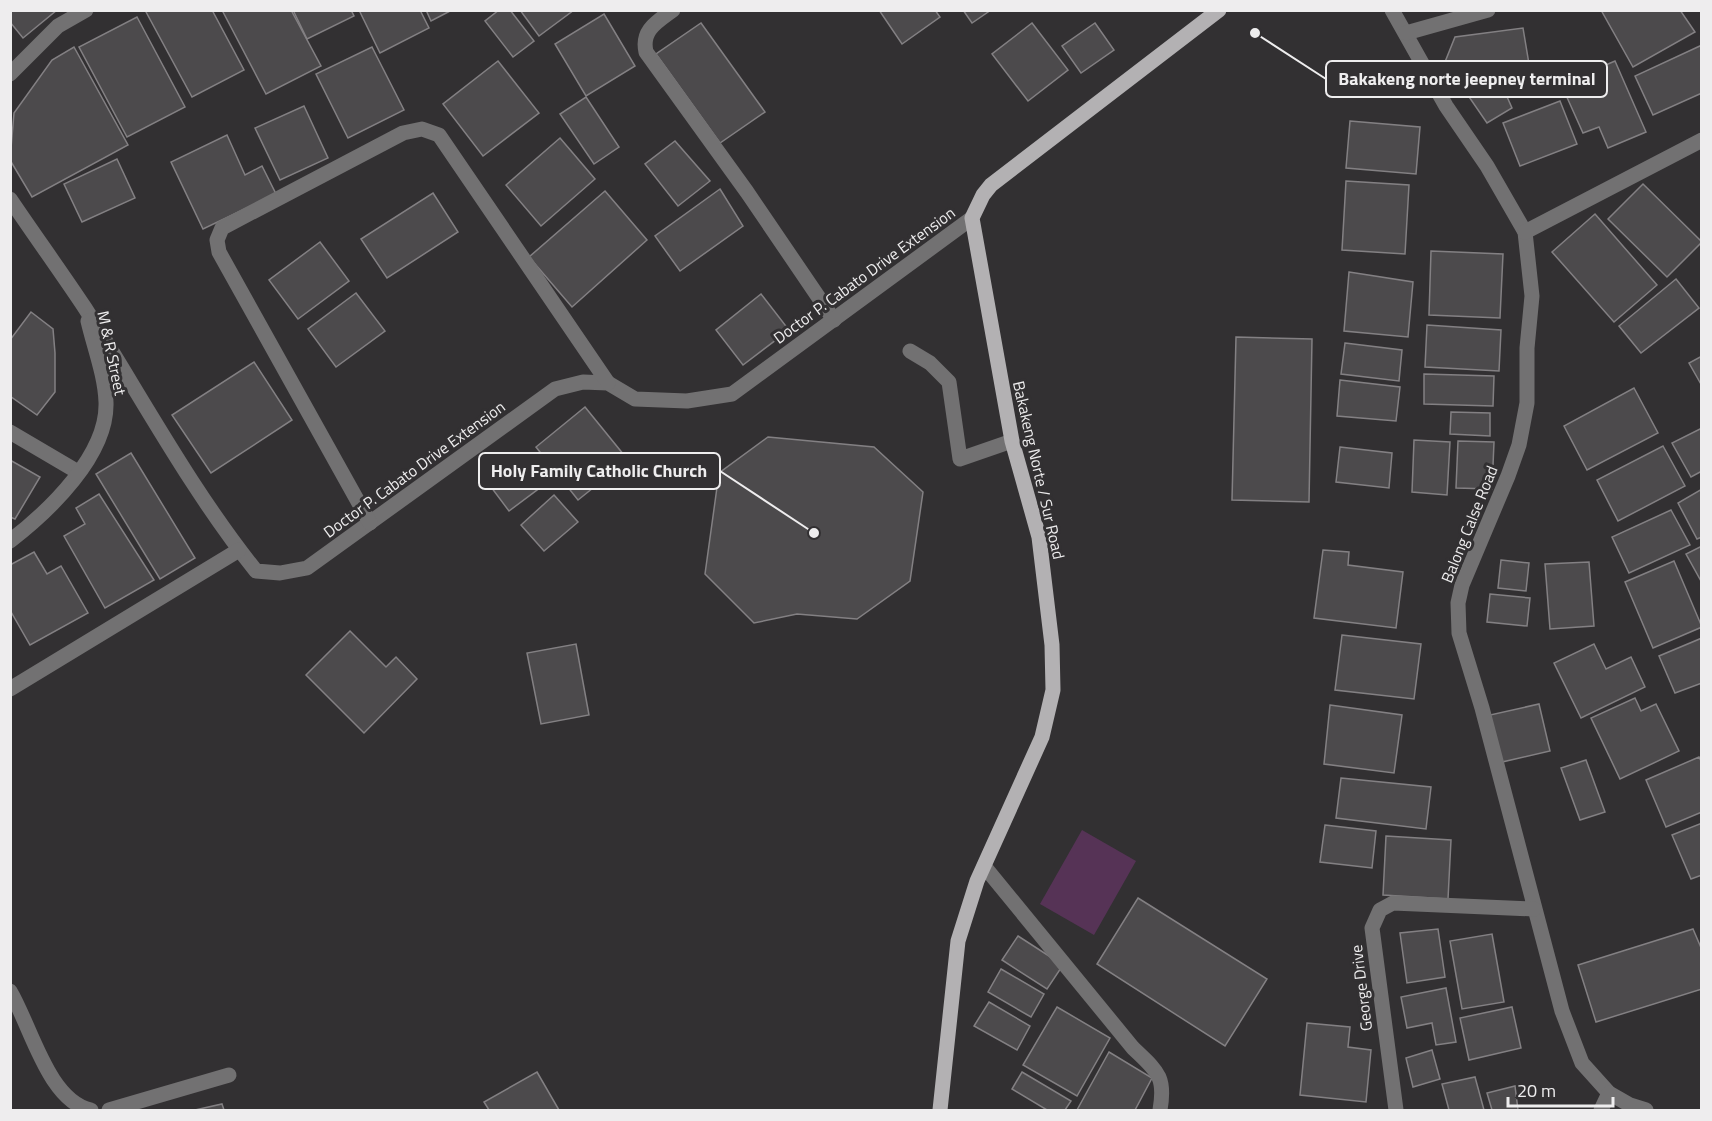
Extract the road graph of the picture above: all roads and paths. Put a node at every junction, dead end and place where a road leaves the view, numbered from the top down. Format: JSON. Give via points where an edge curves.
{"nodes":[{"id":1,"x":86,"y":10,"type":"edge"},
{"id":2,"x":673,"y":10,"type":"edge"},
{"id":3,"x":1219,"y":10,"type":"edge"},
{"id":4,"x":1392,"y":10,"type":"edge"},
{"id":5,"x":1488,"y":10,"type":"edge"},
{"id":6,"x":1406,"y":33,"type":"junction"},
{"id":7,"x":10,"y":74,"type":"edge"},
{"id":8,"x":1701,"y":140,"type":"edge"},
{"id":9,"x":10,"y":199,"type":"edge"},
{"id":10,"x":972,"y":218,"type":"junction"},
{"id":11,"x":1525,"y":232,"type":"junction"},
{"id":12,"x":84,"y":307,"type":"junction"},
{"id":13,"x":834,"y":320,"type":"junction"},
{"id":14,"x":910,"y":351,"type":"dead end"},
{"id":15,"x":608,"y":384,"type":"junction"},
{"id":16,"x":10,"y":432,"type":"edge"},
{"id":17,"x":1012,"y":441,"type":"junction"},
{"id":18,"x":78,"y":472,"type":"junction"},
{"id":19,"x":370,"y":523,"type":"junction"},
{"id":20,"x":10,"y":541,"type":"edge"},
{"id":21,"x":239,"y":550,"type":"junction"},
{"id":22,"x":10,"y":689,"type":"edge"},
{"id":23,"x":984,"y":866,"type":"junction"},
{"id":24,"x":1534,"y":909,"type":"junction"},
{"id":25,"x":10,"y":991,"type":"edge"},
{"id":26,"x":229,"y":1075,"type":"dead end"},
{"id":27,"x":1609,"y":1092,"type":"junction"},
{"id":28,"x":91,"y":1110,"type":"edge"},
{"id":29,"x":109,"y":1110,"type":"edge"},
{"id":30,"x":940,"y":1110,"type":"edge"},
{"id":31,"x":1160,"y":1110,"type":"edge"},
{"id":32,"x":1396,"y":1110,"type":"edge"},
{"id":33,"x":1601,"y":1110,"type":"edge"},
{"id":34,"x":1646,"y":1110,"type":"edge"}],
"edges":[{"from":1,"to":7,"type":"street","via":[[58,27]]},
{"from":2,"to":13,"type":"street","via":[[646,33],[646,52]]},
{"from":3,"to":10,"type":"main road","via":[[991,185]]},
{"from":4,"to":6,"type":"street","name":"Balong Calse Road"},
{"from":5,"to":6,"type":"street"},
{"from":6,"to":11,"type":"street","name":"Balong Calse Road","via":[[1446,106]]},
{"from":8,"to":11,"type":"street"},
{"from":9,"to":12,"type":"street","name":"Doctor P. Cabato Drive Extension"},
{"from":10,"to":13,"type":"street","name":"Doctor P. Cabato Drive Extension"},
{"from":10,"to":17,"type":"main road","name":"Bakakeng Norte / Sur Road"},
{"from":11,"to":24,"type":"street","name":"Balong Calse Road","via":[[1532,296],[1527,403],[1519,445],[1458,603],[1459,633],[1466,662],[1482,708]]},
{"from":12,"to":18,"type":"street","name":"M & R Street","via":[[106,403],[97,447]]},
{"from":12,"to":21,"type":"street","name":"Doctor P. Cabato Drive Extension"},
{"from":13,"to":15,"type":"street","name":"Doctor P. Cabato Drive Extension","via":[[732,394],[687,401],[635,399]]},
{"from":14,"to":17,"type":"street","via":[[930,363],[949,382],[960,459]]},
{"from":15,"to":19,"type":"street","name":"Doctor P. Cabato Drive Extension","via":[[583,382],[555,389]]},
{"from":15,"to":19,"type":"street","via":[[439,135],[422,129],[403,133],[222,228],[217,240],[219,252]]},
{"from":16,"to":18,"type":"street"},
{"from":17,"to":23,"type":"main road","name":"Bakakeng Norte / Sur Road","via":[[1039,537],[1052,645],[1053,690],[1042,737]]},
{"from":18,"to":20,"type":"street","name":"M & R Street","via":[[45,513]]},
{"from":19,"to":21,"type":"street","name":"Doctor P. Cabato Drive Extension","via":[[307,568],[280,573],[256,571]]},
{"from":21,"to":22,"type":"street"},
{"from":23,"to":30,"type":"main road","name":"Bakakeng Norte / Sur Road","via":[[958,941]]},
{"from":23,"to":31,"type":"street","via":[[1133,1048],[1157,1071],[1164,1088]]},
{"from":24,"to":27,"type":"street","name":"Balong Calse Road","via":[[1562,1011],[1582,1063]]},
{"from":24,"to":32,"type":"street","name":"George Drive","via":[[1393,903],[1380,910],[1372,928]]},
{"from":25,"to":28,"type":"street","via":[[61,1091],[78,1108]]},
{"from":26,"to":29,"type":"street"},
{"from":27,"to":33,"type":"street"},
{"from":27,"to":34,"type":"street","name":"Balong Calse Road"}]}
